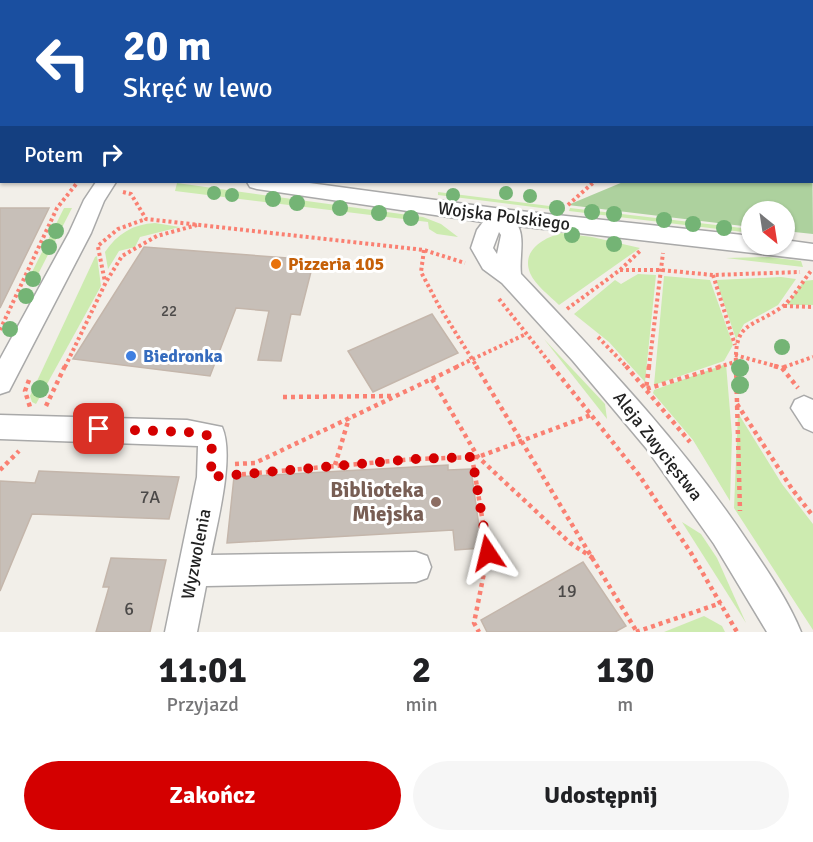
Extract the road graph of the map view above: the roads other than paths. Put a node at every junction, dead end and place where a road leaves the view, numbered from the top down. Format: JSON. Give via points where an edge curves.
{"nodes":[{"id":1,"x":264,"y":183,"type":"edge"},
{"id":2,"x":104,"y":185,"type":"edge"},
{"id":3,"x":502,"y":217,"type":"junction"},
{"id":4,"x":741,"y":243,"type":"edge"},
{"id":5,"x":783,"y":255,"type":"edge"},
{"id":6,"x":812,"y":265,"type":"edge"},
{"id":7,"x":1,"y":380,"type":"edge"},
{"id":8,"x":0,"y":427,"type":"edge"},
{"id":9,"x":417,"y":567,"type":"dead end"},
{"id":10,"x":193,"y":571,"type":"junction"},
{"id":11,"x":181,"y":632,"type":"edge"},
{"id":12,"x":785,"y":632,"type":"edge"}],
"edges":[{"from":1,"to":3,"type":"street","name":"Wojska Polskiego"},
{"from":2,"to":7,"type":"street"},
{"from":3,"to":4,"type":"street","name":"Wojska Polskiego"},
{"from":3,"to":12,"type":"street","name":"Aleja Zwycięstwa","via":[[488,230],[482,248],[503,286],[532,327],[605,380],[686,481]]},
{"from":5,"to":6,"type":"street","name":"Wojska Polskiego"},
{"from":8,"to":10,"type":"street","name":"Wyzwolenia","via":[[212,436],[220,470]]},
{"from":9,"to":10,"type":"street"},
{"from":10,"to":11,"type":"street","name":"Wyzwolenia"}]}
